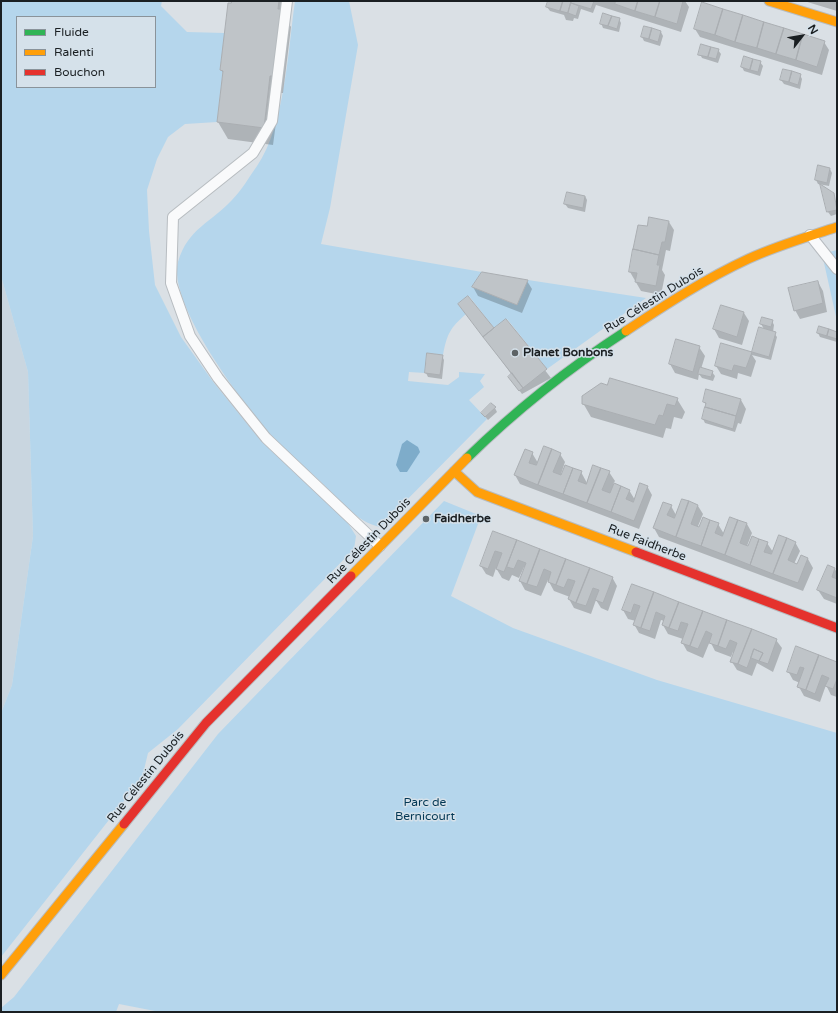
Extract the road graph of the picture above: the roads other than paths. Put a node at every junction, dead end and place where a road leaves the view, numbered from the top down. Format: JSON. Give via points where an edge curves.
{"nodes":[{"id":1,"x":287,"y":1,"type":"edge"},
{"id":2,"x":769,"y":1,"type":"edge"},
{"id":3,"x":837,"y":22,"type":"edge"},
{"id":4,"x":837,"y":227,"type":"edge"},
{"id":5,"x":810,"y":235,"type":"junction"},
{"id":6,"x":837,"y":269,"type":"edge"},
{"id":7,"x":454,"y":471,"type":"junction"},
{"id":8,"x":380,"y":546,"type":"junction"},
{"id":9,"x":837,"y":628,"type":"edge"},
{"id":10,"x":1,"y":975,"type":"edge"}],
"edges":[{"from":1,"to":8,"type":"lane","via":[[272,121],[254,153],[173,217],[171,283],[190,336],[227,390],[266,438]]},
{"from":2,"to":3,"type":"street"},
{"from":4,"to":5,"type":"street","name":"Rue Célestin Dubois"},
{"from":5,"to":6,"type":"lane"},
{"from":5,"to":7,"type":"street","name":"Rue Célestin Dubois","via":[[748,259],[711,277],[651,314],[536,395]]},
{"from":7,"to":8,"type":"street","name":"Rue Célestin Dubois"},
{"from":7,"to":9,"type":"street","name":"Rue Faidherbe","via":[[477,492]]},
{"from":8,"to":10,"type":"street","name":"Rue Célestin Dubois","via":[[206,723]]}]}
